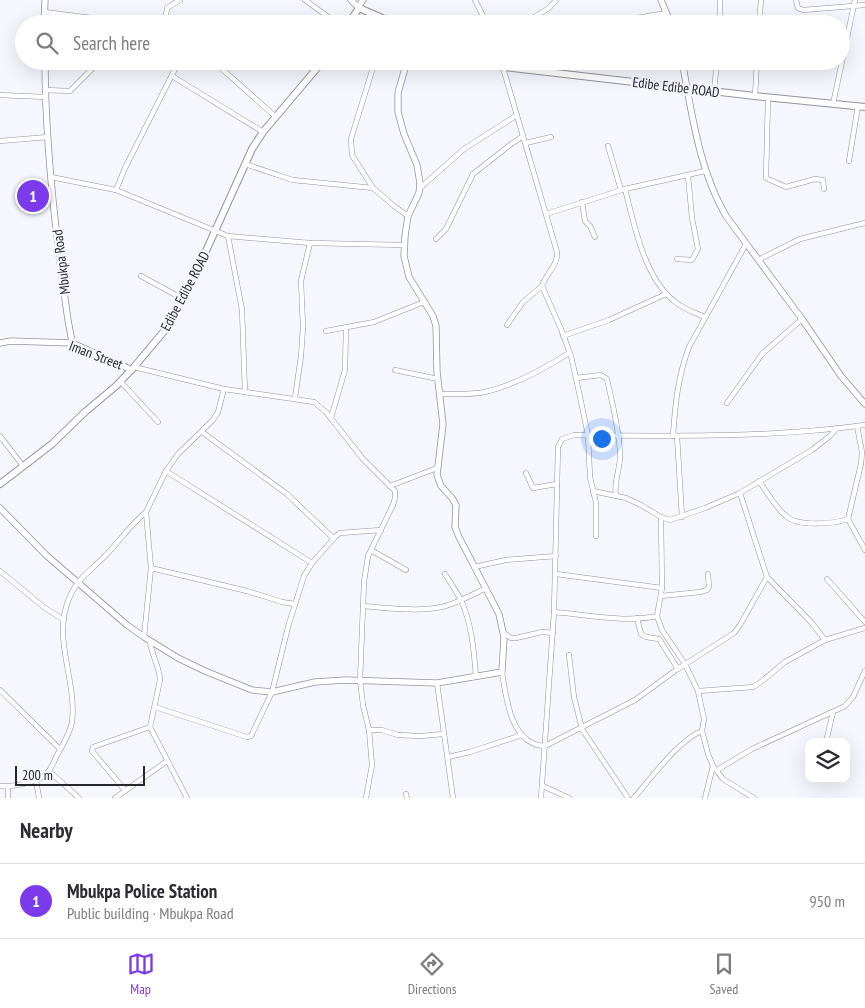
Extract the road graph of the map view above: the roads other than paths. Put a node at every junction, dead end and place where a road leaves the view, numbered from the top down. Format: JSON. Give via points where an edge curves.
{"nodes":[{"id":1,"x":45,"y":0,"type":"edge"},
{"id":2,"x":180,"y":0,"type":"edge"},
{"id":3,"x":305,"y":0,"type":"edge"},
{"id":4,"x":351,"y":0,"type":"edge"},
{"id":5,"x":363,"y":0,"type":"edge"},
{"id":6,"x":475,"y":0,"type":"edge"},
{"id":7,"x":556,"y":0,"type":"edge"},
{"id":8,"x":661,"y":0,"type":"edge"},
{"id":9,"x":720,"y":0,"type":"edge"},
{"id":10,"x":761,"y":0,"type":"edge"},
{"id":11,"x":796,"y":0,"type":"edge"},
{"id":12,"x":855,"y":3,"type":"edge"},
{"id":13,"x":865,"y":5,"type":"edge"},
{"id":14,"x":359,"y":7,"type":"junction"},
{"id":15,"x":44,"y":12,"type":"joint"},
{"id":16,"x":666,"y":12,"type":"junction"},
{"id":17,"x":68,"y":15,"type":"edge"},
{"id":18,"x":166,"y":15,"type":"edge"},
{"id":19,"x":326,"y":15,"type":"edge"},
{"id":20,"x":354,"y":15,"type":"edge"},
{"id":21,"x":374,"y":15,"type":"edge"},
{"id":22,"x":482,"y":15,"type":"edge"},
{"id":23,"x":538,"y":15,"type":"edge"},
{"id":24,"x":650,"y":15,"type":"edge"},
{"id":25,"x":667,"y":15,"type":"edge"},
{"id":26,"x":720,"y":15,"type":"edge"},
{"id":27,"x":760,"y":15,"type":"edge"},
{"id":28,"x":850,"y":26,"type":"edge"},
{"id":29,"x":44,"y":70,"type":"edge"},
{"id":30,"x":91,"y":70,"type":"edge"},
{"id":31,"x":175,"y":70,"type":"edge"},
{"id":32,"x":222,"y":70,"type":"edge"},
{"id":33,"x":315,"y":70,"type":"edge"},
{"id":34,"x":372,"y":70,"type":"edge"},
{"id":35,"x":404,"y":70,"type":"edge"},
{"id":36,"x":504,"y":70,"type":"edge"},
{"id":37,"x":548,"y":70,"type":"edge"},
{"id":38,"x":684,"y":70,"type":"edge"},
{"id":39,"x":716,"y":70,"type":"edge"},
{"id":40,"x":756,"y":70,"type":"edge"},
{"id":41,"x":840,"y":70,"type":"edge"},
{"id":42,"x":172,"y":76,"type":"junction"},
{"id":43,"x":687,"y":88,"type":"junction"},
{"id":44,"x":714,"y":91,"type":"junction"},
{"id":45,"x":45,"y":94,"type":"junction"},
{"id":46,"x":0,"y":95,"type":"edge"},
{"id":47,"x":754,"y":96,"type":"junction"},
{"id":48,"x":768,"y":98,"type":"junction"},
{"id":49,"x":833,"y":104,"type":"junction"},
{"id":50,"x":862,"y":107,"type":"edge"},
{"id":51,"x":517,"y":115,"type":"junction"},
{"id":52,"x":276,"y":117,"type":"junction"},
{"id":53,"x":264,"y":132,"type":"junction"},
{"id":54,"x":523,"y":136,"type":"junction"},
{"id":55,"x":48,"y":137,"type":"junction"},
{"id":56,"x":551,"y":137,"type":"dead end"},
{"id":57,"x":0,"y":141,"type":"edge"},
{"id":58,"x":526,"y":143,"type":"junction"},
{"id":59,"x":608,"y":146,"type":"dead end"},
{"id":60,"x":849,"y":161,"type":"dead end"},
{"id":61,"x":245,"y":164,"type":"junction"},
{"id":62,"x":705,"y":171,"type":"junction"},
{"id":63,"x":688,"y":176,"type":"junction"},
{"id":64,"x":51,"y":177,"type":"junction"},
{"id":65,"x":373,"y":188,"type":"junction"},
{"id":66,"x":420,"y":188,"type":"junction"},
{"id":67,"x":824,"y":189,"type":"dead end"},
{"id":68,"x":116,"y":190,"type":"junction"},
{"id":69,"x":623,"y":190,"type":"junction"},
{"id":70,"x":582,"y":202,"type":"junction"},
{"id":71,"x":546,"y":214,"type":"junction"},
{"id":72,"x":408,"y":216,"type":"junction"},
{"id":73,"x":865,"y":223,"type":"edge"},
{"id":74,"x":215,"y":232,"type":"junction"},
{"id":75,"x":228,"y":236,"type":"junction"},
{"id":76,"x":595,"y":237,"type":"dead end"},
{"id":77,"x":436,"y":239,"type":"dead end"},
{"id":78,"x":310,"y":243,"type":"junction"},
{"id":79,"x":746,"y":244,"type":"junction"},
{"id":80,"x":404,"y":245,"type":"junction"},
{"id":81,"x":678,"y":259,"type":"dead end"},
{"id":82,"x":760,"y":259,"type":"junction"},
{"id":83,"x":141,"y":276,"type":"dead end"},
{"id":84,"x":542,"y":286,"type":"junction"},
{"id":85,"x":666,"y":294,"type":"junction"},
{"id":86,"x":183,"y":299,"type":"junction"},
{"id":87,"x":424,"y":302,"type":"junction"},
{"id":88,"x":705,"y":318,"type":"junction"},
{"id":89,"x":802,"y":319,"type":"junction"},
{"id":90,"x":507,"y":325,"type":"dead end"},
{"id":91,"x":346,"y":328,"type":"junction"},
{"id":92,"x":326,"y":331,"type":"dead end"},
{"id":93,"x":563,"y":336,"type":"junction"},
{"id":94,"x":0,"y":343,"type":"edge"},
{"id":95,"x":72,"y":344,"type":"junction"},
{"id":96,"x":569,"y":353,"type":"junction"},
{"id":97,"x":133,"y":368,"type":"junction"},
{"id":98,"x":395,"y":370,"type":"dead end"},
{"id":99,"x":576,"y":378,"type":"junction"},
{"id":100,"x":438,"y":379,"type":"junction"},
{"id":101,"x":120,"y":381,"type":"junction"},
{"id":102,"x":224,"y":389,"type":"junction"},
{"id":103,"x":245,"y":392,"type":"junction"},
{"id":104,"x":439,"y":394,"type":"junction"},
{"id":105,"x":295,"y":398,"type":"junction"},
{"id":106,"x":727,"y":403,"type":"dead end"},
{"id":107,"x":865,"y":404,"type":"edge"},
{"id":108,"x":331,"y":418,"type":"junction"},
{"id":109,"x":158,"y":422,"type":"dead end"},
{"id":110,"x":865,"y":425,"type":"edge"},
{"id":111,"x":857,"y":426,"type":"junction"},
{"id":112,"x":837,"y":428,"type":"junction"},
{"id":113,"x":202,"y":432,"type":"junction"},
{"id":114,"x":588,"y":435,"type":"junction"},
{"id":115,"x":0,"y":436,"type":"edge"},
{"id":116,"x":619,"y":436,"type":"junction"},
{"id":117,"x":675,"y":436,"type":"junction"},
{"id":118,"x":23,"y":466,"type":"junction"},
{"id":119,"x":437,"y":468,"type":"junction"},
{"id":120,"x":166,"y":471,"type":"junction"},
{"id":121,"x":526,"y":473,"type":"dead end"},
{"id":122,"x":759,"y":481,"type":"junction"},
{"id":123,"x":0,"y":484,"type":"edge"},
{"id":124,"x":557,"y":484,"type":"junction"},
{"id":125,"x":390,"y":486,"type":"junction"},
{"id":126,"x":593,"y":491,"type":"junction"},
{"id":127,"x":740,"y":493,"type":"junction"},
{"id":128,"x":616,"y":496,"type":"junction"},
{"id":129,"x":0,"y":508,"type":"edge"},
{"id":130,"x":146,"y":512,"type":"junction"},
{"id":131,"x":661,"y":517,"type":"junction"},
{"id":132,"x":682,"y":517,"type":"junction"},
{"id":133,"x":848,"y":519,"type":"junction"},
{"id":134,"x":381,"y":530,"type":"junction"},
{"id":135,"x":596,"y":536,"type":"dead end"},
{"id":136,"x":333,"y":538,"type":"junction"},
{"id":137,"x":371,"y":550,"type":"junction"},
{"id":138,"x":865,"y":550,"type":"edge"},
{"id":139,"x":556,"y":556,"type":"junction"},
{"id":140,"x":312,"y":562,"type":"junction"},
{"id":141,"x":474,"y":567,"type":"junction"},
{"id":142,"x":151,"y":568,"type":"junction"},
{"id":143,"x":406,"y":570,"type":"dead end"},
{"id":144,"x":0,"y":571,"type":"edge"},
{"id":145,"x":445,"y":574,"type":"dead end"},
{"id":146,"x":556,"y":574,"type":"junction"},
{"id":147,"x":708,"y":574,"type":"dead end"},
{"id":148,"x":767,"y":577,"type":"junction"},
{"id":149,"x":828,"y":580,"type":"dead end"},
{"id":150,"x":77,"y":582,"type":"junction"},
{"id":151,"x":486,"y":588,"type":"junction"},
{"id":152,"x":662,"y":588,"type":"junction"},
{"id":153,"x":661,"y":596,"type":"junction"},
{"id":154,"x":461,"y":600,"type":"junction"},
{"id":155,"x":295,"y":604,"type":"junction"},
{"id":156,"x":363,"y":606,"type":"junction"},
{"id":157,"x":554,"y":612,"type":"junction"},
{"id":158,"x":657,"y":616,"type":"junction"},
{"id":159,"x":637,"y":618,"type":"junction"},
{"id":160,"x":64,"y":620,"type":"junction"},
{"id":161,"x":865,"y":622,"type":"edge"},
{"id":162,"x":865,"y":628,"type":"edge"},
{"id":163,"x":504,"y":633,"type":"junction"},
{"id":164,"x":553,"y":633,"type":"junction"},
{"id":165,"x":144,"y":637,"type":"junction"},
{"id":166,"x":825,"y":640,"type":"junction"},
{"id":167,"x":150,"y":642,"type":"junction"},
{"id":168,"x":569,"y":655,"type":"dead end"},
{"id":169,"x":685,"y":664,"type":"junction"},
{"id":170,"x":678,"y":668,"type":"junction"},
{"id":171,"x":865,"y":671,"type":"edge"},
{"id":172,"x":502,"y":672,"type":"junction"},
{"id":173,"x":476,"y":677,"type":"junction"},
{"id":174,"x":360,"y":680,"type":"junction"},
{"id":175,"x":437,"y":682,"type":"junction"},
{"id":176,"x":0,"y":690,"type":"edge"},
{"id":177,"x":698,"y":691,"type":"junction"},
{"id":178,"x":272,"y":692,"type":"junction"},
{"id":179,"x":155,"y":707,"type":"junction"},
{"id":180,"x":832,"y":712,"type":"junction"},
{"id":181,"x":150,"y":727,"type":"junction"},
{"id":182,"x":582,"y":728,"type":"junction"},
{"id":183,"x":369,"y":730,"type":"junction"},
{"id":184,"x":702,"y":731,"type":"junction"},
{"id":185,"x":443,"y":734,"type":"junction"},
{"id":186,"x":522,"y":735,"type":"junction"},
{"id":187,"x":827,"y":738,"type":"edge"},
{"id":188,"x":545,"y":746,"type":"junction"},
{"id":189,"x":60,"y":749,"type":"junction"},
{"id":190,"x":448,"y":757,"type":"junction"},
{"id":191,"x":167,"y":761,"type":"junction"},
{"id":192,"x":713,"y":766,"type":"junction"},
{"id":193,"x":717,"y":770,"type":"junction"},
{"id":194,"x":49,"y":771,"type":"junction"},
{"id":195,"x":36,"y":780,"type":"junction"},
{"id":196,"x":0,"y":786,"type":"edge"},
{"id":197,"x":543,"y":786,"type":"junction"},
{"id":198,"x":8,"y":787,"type":"junction"},
{"id":199,"x":125,"y":790,"type":"junction"},
{"id":200,"x":8,"y":798,"type":"edge"},
{"id":201,"x":39,"y":798,"type":"edge"},
{"id":202,"x":78,"y":798,"type":"edge"},
{"id":203,"x":115,"y":798,"type":"edge"},
{"id":204,"x":187,"y":798,"type":"edge"},
{"id":205,"x":366,"y":798,"type":"edge"},
{"id":206,"x":453,"y":798,"type":"edge"},
{"id":207,"x":541,"y":798,"type":"edge"},
{"id":208,"x":569,"y":798,"type":"edge"},
{"id":209,"x":628,"y":798,"type":"edge"},
{"id":210,"x":634,"y":798,"type":"edge"},
{"id":211,"x":705,"y":798,"type":"edge"},
{"id":212,"x":754,"y":798,"type":"edge"}],
"edges":[{"from":1,"to":15,"type":"street"},
{"from":2,"to":18,"type":"street","via":[[167,8]]},
{"from":3,"to":19,"type":"street"},
{"from":4,"to":14,"type":"street"},
{"from":5,"to":14,"type":"street"},
{"from":6,"to":22,"type":"street"},
{"from":7,"to":23,"type":"street"},
{"from":8,"to":16,"type":"street"},
{"from":9,"to":26,"type":"street"},
{"from":10,"to":27,"type":"street"},
{"from":11,"to":12,"type":"street","via":[[798,8],[803,10]]},
{"from":12,"to":13,"type":"street"},
{"from":12,"to":28,"type":"street"},
{"from":14,"to":20,"type":"main road"},
{"from":14,"to":21,"type":"main road"},
{"from":15,"to":17,"type":"street"},
{"from":16,"to":24,"type":"street"},
{"from":16,"to":25,"type":"street"},
{"from":29,"to":45,"type":"street","name":"Mbukpa Road"},
{"from":30,"to":45,"type":"street","via":[[70,91]]},
{"from":31,"to":42,"type":"street"},
{"from":32,"to":52,"type":"street"},
{"from":33,"to":52,"type":"main road","name":"Edibe Edibe ROAD"},
{"from":34,"to":65,"type":"street","via":[[351,139],[351,149],[355,162]]},
{"from":35,"to":66,"type":"street","via":[[398,93],[398,112],[417,165]]},
{"from":36,"to":51,"type":"street"},
{"from":37,"to":43,"type":"main road","name":"Edibe Edibe ROAD"},
{"from":38,"to":43,"type":"street"},
{"from":39,"to":44,"type":"street"},
{"from":40,"to":47,"type":"street"},
{"from":41,"to":49,"type":"street"},
{"from":42,"to":53,"type":"street"},
{"from":42,"to":68,"type":"street"},
{"from":43,"to":44,"type":"main road","name":"Edibe Edibe ROAD"},
{"from":43,"to":62,"type":"street"},
{"from":44,"to":47,"type":"main road","name":"Edibe Edibe ROAD"},
{"from":45,"to":46,"type":"street"},
{"from":45,"to":55,"type":"street","name":"Mbukpa Road"},
{"from":47,"to":48,"type":"main road","name":"Edibe Edibe ROAD"},
{"from":48,"to":49,"type":"main road","name":"Edibe Edibe ROAD"},
{"from":48,"to":67,"type":"street","via":[[766,177],[786,187],[822,180]]},
{"from":49,"to":50,"type":"main road","name":"Edibe Edibe ROAD"},
{"from":50,"to":60,"type":"street"},
{"from":51,"to":54,"type":"street"},
{"from":51,"to":66,"type":"street","via":[[464,149]]},
{"from":52,"to":53,"type":"main road","name":"Edibe Edibe ROAD"},
{"from":53,"to":61,"type":"main road","name":"Edibe Edibe ROAD"},
{"from":54,"to":58,"type":"street"},
{"from":54,"to":77,"type":"street","via":[[473,174],[446,229]]},
{"from":55,"to":57,"type":"street"},
{"from":55,"to":64,"type":"street","name":"Mbukpa Road"},
{"from":56,"to":58,"type":"street"},
{"from":58,"to":71,"type":"street"},
{"from":59,"to":69,"type":"street"},
{"from":61,"to":65,"type":"street","via":[[293,180]]},
{"from":61,"to":74,"type":"main road","name":"Edibe Edibe ROAD"},
{"from":62,"to":63,"type":"street"},
{"from":62,"to":79,"type":"street","via":[[723,210]]},
{"from":63,"to":69,"type":"street"},
{"from":63,"to":81,"type":"street","via":[[698,249],[692,260]]},
{"from":64,"to":68,"type":"street"},
{"from":64,"to":95,"type":"street","name":"Mbukpa Road"},
{"from":65,"to":72,"type":"street"},
{"from":66,"to":72,"type":"street"},
{"from":68,"to":74,"type":"street"},
{"from":69,"to":70,"type":"street"},
{"from":69,"to":85,"type":"street","via":[[639,245]]},
{"from":70,"to":71,"type":"street"},
{"from":70,"to":76,"type":"street","via":[[585,221]]},
{"from":71,"to":84,"type":"street","via":[[558,257]]},
{"from":72,"to":80,"type":"street"},
{"from":73,"to":82,"type":"street","via":[[800,239]]},
{"from":74,"to":75,"type":"street"},
{"from":74,"to":86,"type":"main road","name":"Edibe Edibe ROAD"},
{"from":75,"to":78,"type":"street"},
{"from":75,"to":103,"type":"street","via":[[241,302]]},
{"from":78,"to":80,"type":"street"},
{"from":78,"to":105,"type":"street","via":[[301,281],[303,327]]},
{"from":79,"to":82,"type":"street"},
{"from":79,"to":88,"type":"street"},
{"from":80,"to":87,"type":"street","via":[[406,272]]},
{"from":82,"to":89,"type":"street"},
{"from":83,"to":86,"type":"street"},
{"from":84,"to":90,"type":"street","via":[[523,302]]},
{"from":84,"to":93,"type":"street"},
{"from":85,"to":88,"type":"street","via":[[674,302]]},
{"from":85,"to":93,"type":"street","via":[[609,320]]},
{"from":86,"to":97,"type":"main road","name":"Edibe Edibe ROAD","via":[[165,330]]},
{"from":87,"to":91,"type":"street","via":[[374,322]]},
{"from":87,"to":100,"type":"street","via":[[436,326]]},
{"from":88,"to":117,"type":"street","via":[[683,364],[676,392]]},
{"from":89,"to":106,"type":"street","via":[[762,354]]},
{"from":89,"to":107,"type":"street","via":[[841,376]]},
{"from":91,"to":92,"type":"street"},
{"from":91,"to":108,"type":"street","via":[[345,370]]},
{"from":93,"to":96,"type":"street"},
{"from":94,"to":95,"type":"street","name":"Iman Street"},
{"from":95,"to":97,"type":"street","name":"Iman Street"},
{"from":96,"to":99,"type":"street"},
{"from":96,"to":104,"type":"street","via":[[548,366],[494,389]]},
{"from":97,"to":101,"type":"main road","name":"Edibe Edibe ROAD"},
{"from":97,"to":102,"type":"street"},
{"from":98,"to":100,"type":"street"},
{"from":99,"to":114,"type":"street"},
{"from":99,"to":116,"type":"street","via":[[605,376]]},
{"from":100,"to":104,"type":"street"},
{"from":101,"to":109,"type":"street"},
{"from":101,"to":118,"type":"main road","name":"Edibe Edibe ROAD","via":[[52,444]]},
{"from":102,"to":103,"type":"street"},
{"from":102,"to":113,"type":"street","via":[[218,412]]},
{"from":103,"to":105,"type":"street"},
{"from":104,"to":119,"type":"street","via":[[443,424]]},
{"from":105,"to":108,"type":"street","via":[[314,402]]},
{"from":108,"to":125,"type":"street","via":[[363,459]]},
{"from":110,"to":111,"type":"street"},
{"from":111,"to":112,"type":"street"},
{"from":111,"to":133,"type":"street","via":[[862,458]]},
{"from":112,"to":117,"type":"street"},
{"from":112,"to":122,"type":"street","via":[[812,450]]},
{"from":113,"to":120,"type":"street","via":[[189,442]]},
{"from":113,"to":136,"type":"street","via":[[287,494]]},
{"from":114,"to":116,"type":"street"},
{"from":114,"to":124,"type":"street","via":[[568,436],[559,443]]},
{"from":114,"to":126,"type":"street"},
{"from":115,"to":118,"type":"street"},
{"from":116,"to":117,"type":"street"},
{"from":116,"to":128,"type":"street","via":[[620,464],[614,483]]},
{"from":117,"to":132,"type":"street"},
{"from":118,"to":123,"type":"main road","name":"Edibe Edibe ROAD"},
{"from":119,"to":125,"type":"street"},
{"from":119,"to":141,"type":"street","via":[[438,480],[456,505],[456,530]]},
{"from":120,"to":130,"type":"street"},
{"from":120,"to":140,"type":"street"},
{"from":121,"to":124,"type":"street","via":[[533,488]]},
{"from":122,"to":127,"type":"street"},
{"from":122,"to":133,"type":"street","via":[[790,519],[832,523]]},
{"from":124,"to":139,"type":"street"},
{"from":125,"to":134,"type":"street","via":[[395,491],[395,498]]},
{"from":126,"to":128,"type":"street"},
{"from":126,"to":135,"type":"street"},
{"from":127,"to":132,"type":"street"},
{"from":127,"to":148,"type":"street"},
{"from":128,"to":131,"type":"street"},
{"from":129,"to":150,"type":"street"},
{"from":130,"to":142,"type":"street"},
{"from":130,"to":150,"type":"street"},
{"from":131,"to":132,"type":"street","via":[[670,520]]},
{"from":131,"to":152,"type":"street"},
{"from":133,"to":138,"type":"street"},
{"from":134,"to":136,"type":"street","via":[[340,533]]},
{"from":134,"to":137,"type":"street"},
{"from":136,"to":140,"type":"street"},
{"from":137,"to":143,"type":"street"},
{"from":137,"to":156,"type":"street","via":[[365,574]]},
{"from":139,"to":141,"type":"street","via":[[506,560]]},
{"from":139,"to":146,"type":"street"},
{"from":140,"to":155,"type":"street"},
{"from":141,"to":151,"type":"street"},
{"from":142,"to":155,"type":"street"},
{"from":142,"to":165,"type":"street"},
{"from":144,"to":160,"type":"street"},
{"from":145,"to":154,"type":"street"},
{"from":146,"to":152,"type":"street"},
{"from":146,"to":157,"type":"street"},
{"from":147,"to":153,"type":"street","via":[[707,590]]},
{"from":148,"to":166,"type":"street"},
{"from":148,"to":169,"type":"street","via":[[734,633]]},
{"from":149,"to":161,"type":"street"},
{"from":150,"to":160,"type":"street"},
{"from":150,"to":165,"type":"street"},
{"from":151,"to":154,"type":"street"},
{"from":151,"to":163,"type":"street"},
{"from":152,"to":153,"type":"street"},
{"from":153,"to":158,"type":"street"},
{"from":154,"to":156,"type":"street","via":[[425,609]]},
{"from":154,"to":173,"type":"street","via":[[472,635]]},
{"from":155,"to":178,"type":"street"},
{"from":156,"to":174,"type":"street"},
{"from":157,"to":159,"type":"street"},
{"from":157,"to":164,"type":"street"},
{"from":158,"to":159,"type":"street"},
{"from":158,"to":169,"type":"street","via":[[664,634]]},
{"from":159,"to":170,"type":"street","via":[[641,634],[659,639]]},
{"from":160,"to":189,"type":"street","via":[[72,722]]},
{"from":162,"to":166,"type":"street"},
{"from":163,"to":164,"type":"street","via":[[516,638]]},
{"from":163,"to":172,"type":"street"},
{"from":164,"to":188,"type":"street"},
{"from":165,"to":167,"type":"street"},
{"from":166,"to":177,"type":"street","via":[[785,662],[752,687]]},
{"from":167,"to":178,"type":"street","via":[[205,671],[252,690]]},
{"from":167,"to":179,"type":"street","via":[[160,676]]},
{"from":168,"to":182,"type":"street"},
{"from":169,"to":170,"type":"street"},
{"from":169,"to":177,"type":"street"},
{"from":170,"to":182,"type":"street","via":[[635,700]]},
{"from":171,"to":180,"type":"street","via":[[853,697]]},
{"from":172,"to":173,"type":"street"},
{"from":172,"to":186,"type":"street","via":[[507,702]]},
{"from":173,"to":175,"type":"street"},
{"from":174,"to":175,"type":"street"},
{"from":174,"to":178,"type":"street","via":[[315,682]]},
{"from":174,"to":183,"type":"street"},
{"from":175,"to":185,"type":"street"},
{"from":176,"to":189,"type":"street"},
{"from":177,"to":184,"type":"street","via":[[704,718]]},
{"from":178,"to":179,"type":"street","via":[[251,736],[247,738]]},
{"from":179,"to":181,"type":"street"},
{"from":180,"to":187,"type":"street"},
{"from":180,"to":193,"type":"street","via":[[795,727]]},
{"from":181,"to":191,"type":"street"},
{"from":181,"to":199,"type":"street","via":[[93,747],[92,751]]},
{"from":182,"to":188,"type":"street"},
{"from":182,"to":209,"type":"street"},
{"from":183,"to":185,"type":"street","via":[[398,735]]},
{"from":183,"to":205,"type":"street","via":[[372,765]]},
{"from":184,"to":192,"type":"street"},
{"from":184,"to":210,"type":"street","via":[[674,752]]},
{"from":185,"to":190,"type":"street"},
{"from":186,"to":188,"type":"street","via":[[531,743]]},
{"from":186,"to":190,"type":"street"},
{"from":188,"to":197,"type":"street"},
{"from":189,"to":194,"type":"street"},
{"from":190,"to":206,"type":"street"},
{"from":191,"to":199,"type":"street"},
{"from":191,"to":204,"type":"street"},
{"from":192,"to":193,"type":"street"},
{"from":192,"to":211,"type":"street"},
{"from":193,"to":212,"type":"street","via":[[724,779]]},
{"from":194,"to":195,"type":"street"},
{"from":194,"to":202,"type":"street"},
{"from":195,"to":198,"type":"street"},
{"from":195,"to":201,"type":"street"},
{"from":196,"to":198,"type":"street"},
{"from":197,"to":207,"type":"street"},
{"from":197,"to":208,"type":"street"},
{"from":198,"to":200,"type":"street"},
{"from":199,"to":203,"type":"street"}]}
